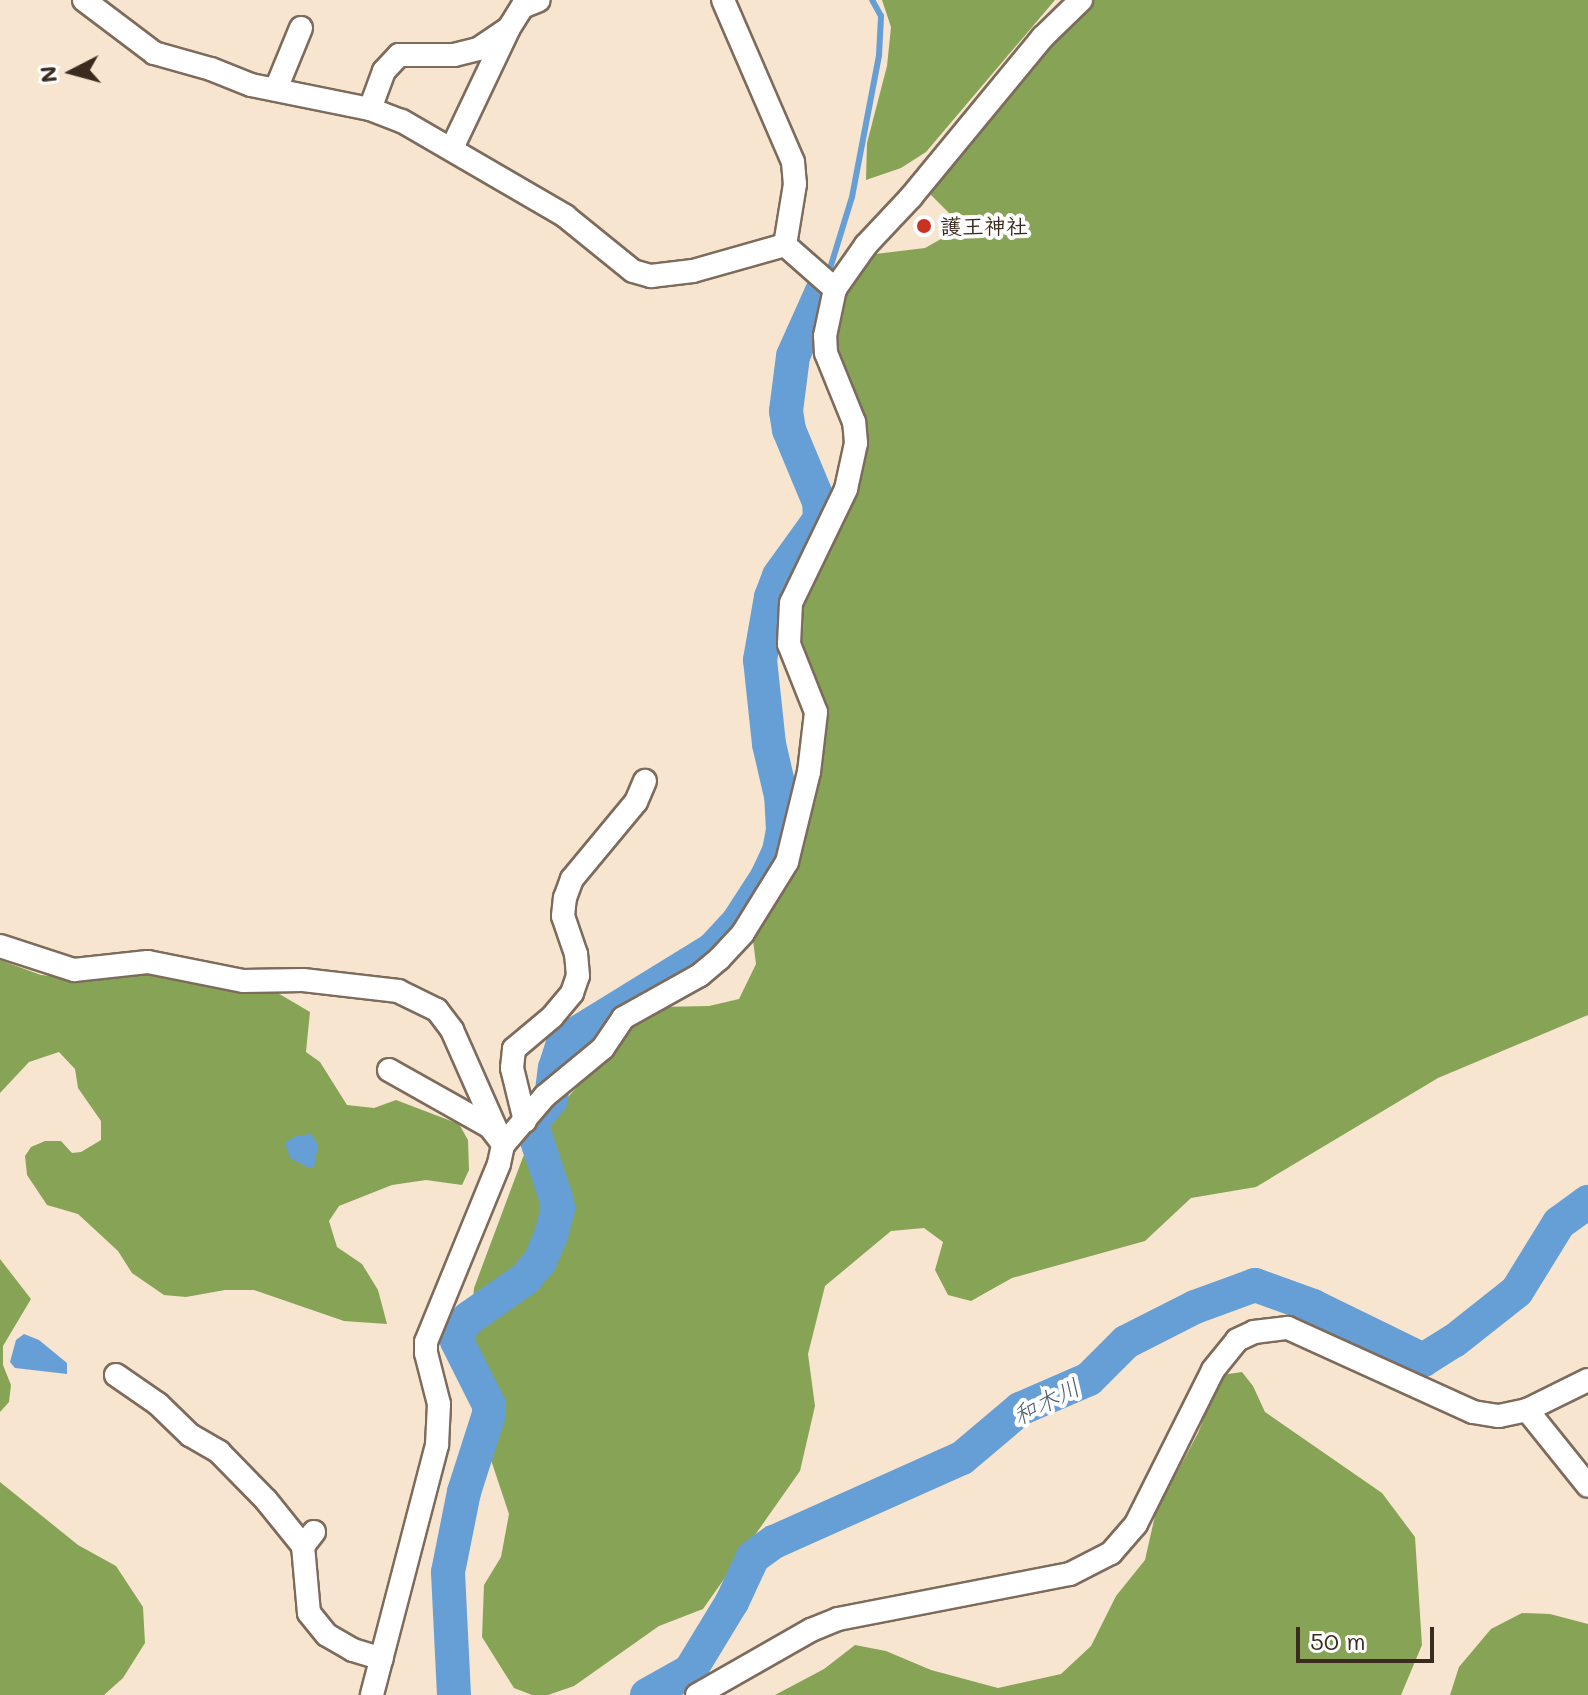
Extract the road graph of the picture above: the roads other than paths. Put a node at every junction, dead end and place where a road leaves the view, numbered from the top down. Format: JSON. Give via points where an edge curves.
{"nodes":[{"id":1,"x":84,"y":0,"type":"edge"},
{"id":2,"x":539,"y":0,"type":"edge"},
{"id":3,"x":723,"y":0,"type":"edge"},
{"id":4,"x":1081,"y":0,"type":"edge"},
{"id":5,"x":301,"y":28,"type":"dead end"},
{"id":6,"x":509,"y":28,"type":"junction"},
{"id":7,"x":276,"y":89,"type":"junction"},
{"id":8,"x":370,"y":109,"type":"junction"},
{"id":9,"x":452,"y":148,"type":"junction"},
{"id":10,"x":785,"y":245,"type":"junction"},
{"id":11,"x":829,"y":284,"type":"junction"},
{"id":12,"x":645,"y":781,"type":"dead end"},
{"id":13,"x":0,"y":946,"type":"edge"},
{"id":14,"x":389,"y":1070,"type":"dead end"},
{"id":15,"x":525,"y":1121,"type":"junction"},
{"id":16,"x":503,"y":1145,"type":"junction"},
{"id":17,"x":116,"y":1375,"type":"dead end"},
{"id":18,"x":1588,"y":1380,"type":"edge"},
{"id":19,"x":1527,"y":1410,"type":"junction"},
{"id":20,"x":1588,"y":1486,"type":"edge"},
{"id":21,"x":382,"y":1659,"type":"junction"},
{"id":22,"x":372,"y":1695,"type":"edge"},
{"id":23,"x":697,"y":1695,"type":"edge"}],
"edges":[{"from":1,"to":7,"type":"street","via":[[154,53]]},
{"from":2,"to":6,"type":"street","via":[[522,7]]},
{"from":3,"to":10,"type":"street","via":[[793,162],[795,184]]},
{"from":4,"to":11,"type":"street"},
{"from":5,"to":7,"type":"street"},
{"from":6,"to":8,"type":"street","via":[[467,53],[399,55],[384,71]]},
{"from":6,"to":9,"type":"street"},
{"from":7,"to":8,"type":"street"},
{"from":8,"to":9,"type":"street"},
{"from":9,"to":10,"type":"street","via":[[565,216],[633,271],[651,276],[693,271]]},
{"from":10,"to":11,"type":"street"},
{"from":11,"to":15,"type":"street","via":[[826,353],[854,422],[856,443],[846,489],[791,603],[789,644],[816,712],[809,772],[787,862],[750,923],[719,959],[623,1018],[603,1048]]},
{"from":12,"to":15,"type":"street","via":[[636,802],[572,879],[565,898],[563,916],[578,976],[572,993],[552,1017],[514,1049],[512,1068]]},
{"from":13,"to":16,"type":"street","via":[[74,970],[148,962],[243,981],[303,980],[398,991],[437,1010],[452,1030]]},
{"from":14,"to":16,"type":"street","via":[[490,1127]]},
{"from":15,"to":16,"type":"street"},
{"from":16,"to":21,"type":"street","via":[[426,1342],[439,1404],[437,1445]]},
{"from":17,"to":21,"type":"street","via":[[219,1452],[308,1539],[309,1613],[317,1626],[353,1650]]},
{"from":18,"to":19,"type":"street"},
{"from":19,"to":20,"type":"street"},
{"from":19,"to":23,"type":"street","via":[[1499,1416],[1473,1412],[1288,1328],[1254,1332],[1237,1340],[1213,1370],[1136,1524],[1111,1553],[1070,1574],[838,1619]]},
{"from":21,"to":22,"type":"street"}]}
